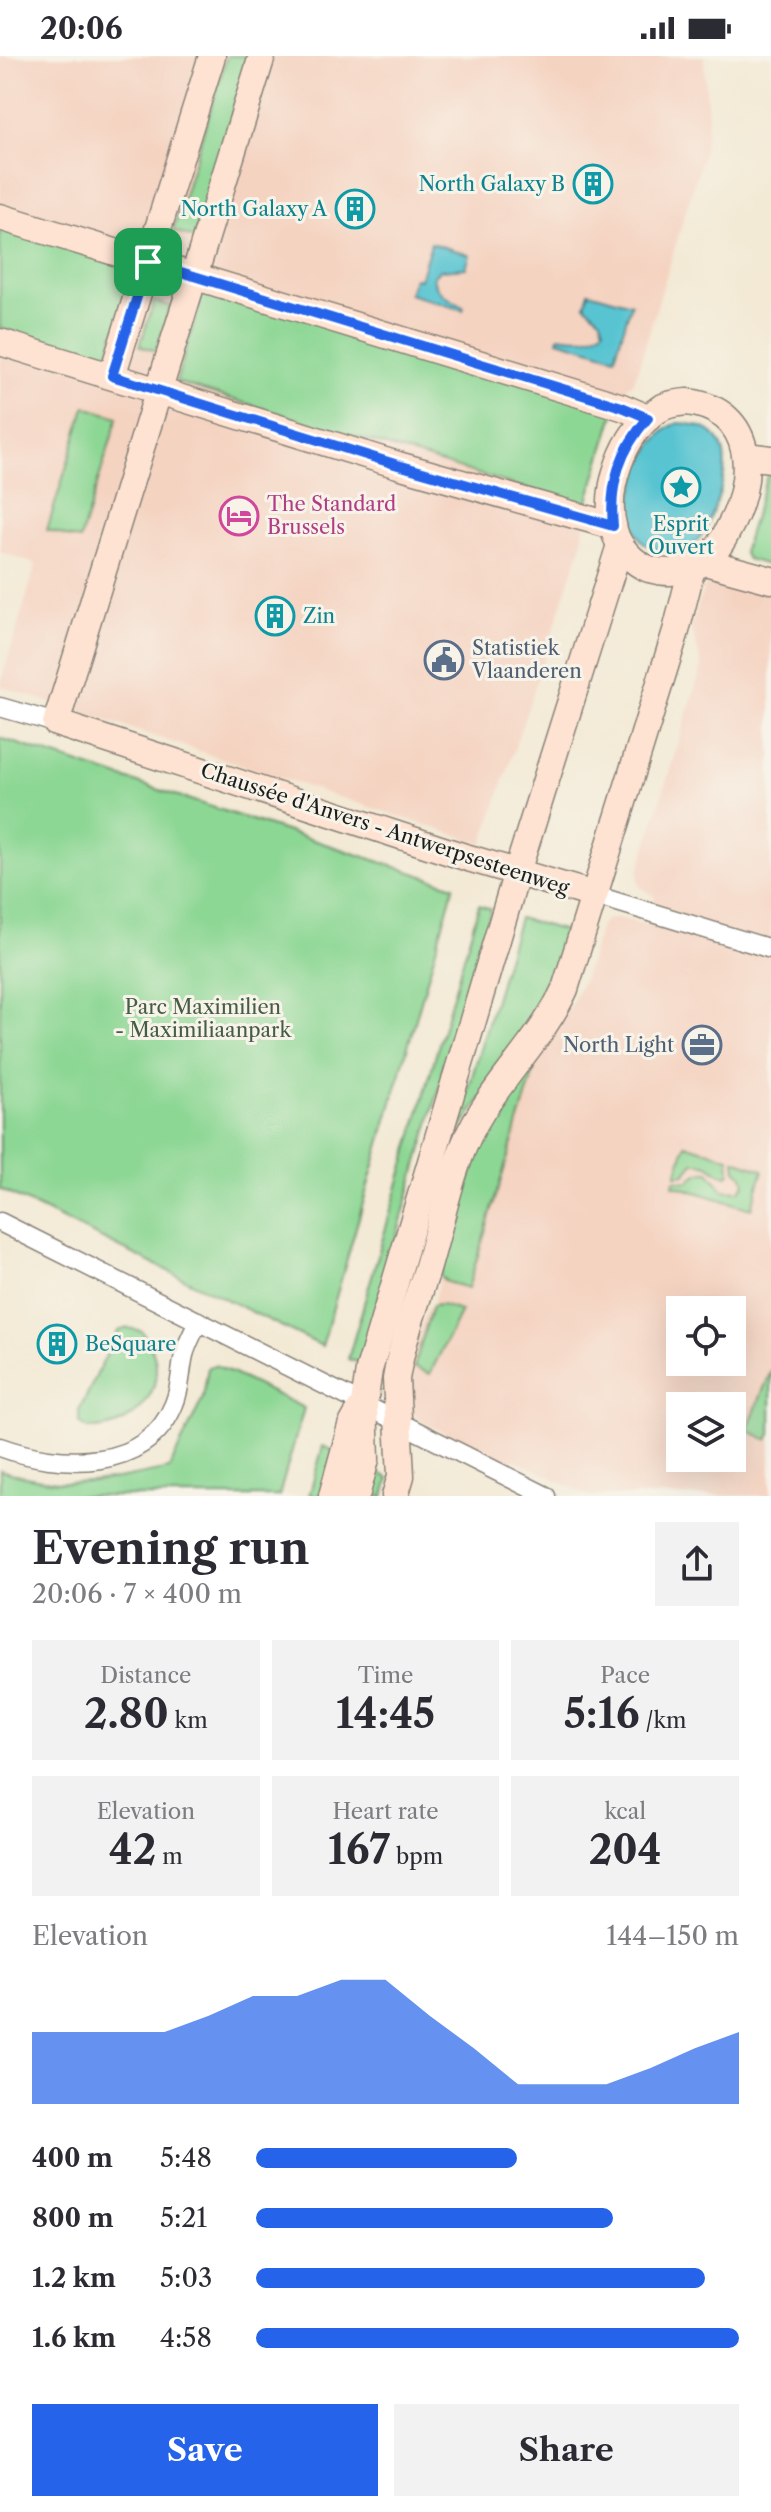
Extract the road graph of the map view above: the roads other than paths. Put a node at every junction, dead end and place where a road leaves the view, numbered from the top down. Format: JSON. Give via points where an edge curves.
{"nodes":[{"id":1,"x":212,"y":56,"type":"edge"},
{"id":2,"x":262,"y":56,"type":"edge"},
{"id":3,"x":0,"y":217,"type":"edge"},
{"id":4,"x":148,"y":262,"type":"junction"},
{"id":5,"x":194,"y":276,"type":"junction"},
{"id":6,"x":0,"y":342,"type":"edge"},
{"id":7,"x":112,"y":376,"type":"junction"},
{"id":8,"x":158,"y":390,"type":"junction"},
{"id":9,"x":648,"y":418,"type":"junction"},
{"id":10,"x":758,"y":458,"type":"edge"},
{"id":11,"x":616,"y":535,"type":"junction"},
{"id":12,"x":698,"y":565,"type":"junction"},
{"id":13,"x":771,"y":580,"type":"edge"},
{"id":14,"x":0,"y":707,"type":"edge"},
{"id":15,"x":56,"y":723,"type":"junction"},
{"id":16,"x":517,"y":872,"type":"junction"},
{"id":17,"x":594,"y":895,"type":"junction"},
{"id":18,"x":771,"y":949,"type":"edge"},
{"id":19,"x":0,"y":1222,"type":"edge"},
{"id":20,"x":198,"y":1321,"type":"junction"},
{"id":21,"x":364,"y":1404,"type":"junction"},
{"id":22,"x":399,"y":1422,"type":"junction"},
{"id":23,"x":0,"y":1447,"type":"edge"},
{"id":24,"x":332,"y":1496,"type":"edge"},
{"id":25,"x":356,"y":1496,"type":"edge"},
{"id":26,"x":395,"y":1496,"type":"edge"},
{"id":27,"x":546,"y":1496,"type":"edge"}],
"edges":[{"from":1,"to":4,"type":"street"},
{"from":2,"to":5,"type":"street"},
{"from":3,"to":4,"type":"street"},
{"from":4,"to":5,"type":"street"},
{"from":4,"to":7,"type":"street"},
{"from":5,"to":8,"type":"street"},
{"from":5,"to":9,"type":"street"},
{"from":6,"to":7,"type":"street"},
{"from":7,"to":8,"type":"street"},
{"from":8,"to":11,"type":"street"},
{"from":8,"to":15,"type":"street"},
{"from":9,"to":10,"type":"street","via":[[673,404],[701,404],[727,417]]},
{"from":9,"to":11,"type":"street","via":[[628,445],[615,476],[611,509]]},
{"from":10,"to":12,"type":"street","via":[[723,539]]},
{"from":11,"to":12,"type":"street","via":[[632,560],[645,567],[672,573]]},
{"from":11,"to":16,"type":"street"},
{"from":12,"to":13,"type":"street"},
{"from":12,"to":17,"type":"street"},
{"from":14,"to":15,"type":"street","name":"Chaussée d'Anvers - Antwerpsesteenweg"},
{"from":15,"to":16,"type":"street","name":"Chaussée d'Anvers - Antwerpsesteenweg"},
{"from":16,"to":17,"type":"street","name":"Chaussée d'Anvers - Antwerpsesteenweg"},
{"from":16,"to":21,"type":"street","via":[[375,1347]]},
{"from":17,"to":18,"type":"street","name":"Chaussée d'Anvers - Antwerpsesteenweg"},
{"from":17,"to":22,"type":"street","via":[[556,1009],[482,1111],[460,1156],[403,1343],[396,1379]]},
{"from":19,"to":20,"type":"street"},
{"from":20,"to":21,"type":"street"},
{"from":20,"to":23,"type":"street","via":[[184,1354],[174,1405],[149,1441],[99,1458],[57,1461]]},
{"from":21,"to":22,"type":"street"},
{"from":21,"to":24,"type":"street","via":[[351,1426]]},
{"from":21,"to":25,"type":"street","via":[[366,1459]]},
{"from":22,"to":26,"type":"street","via":[[401,1476]]},
{"from":22,"to":27,"type":"street"}]}
